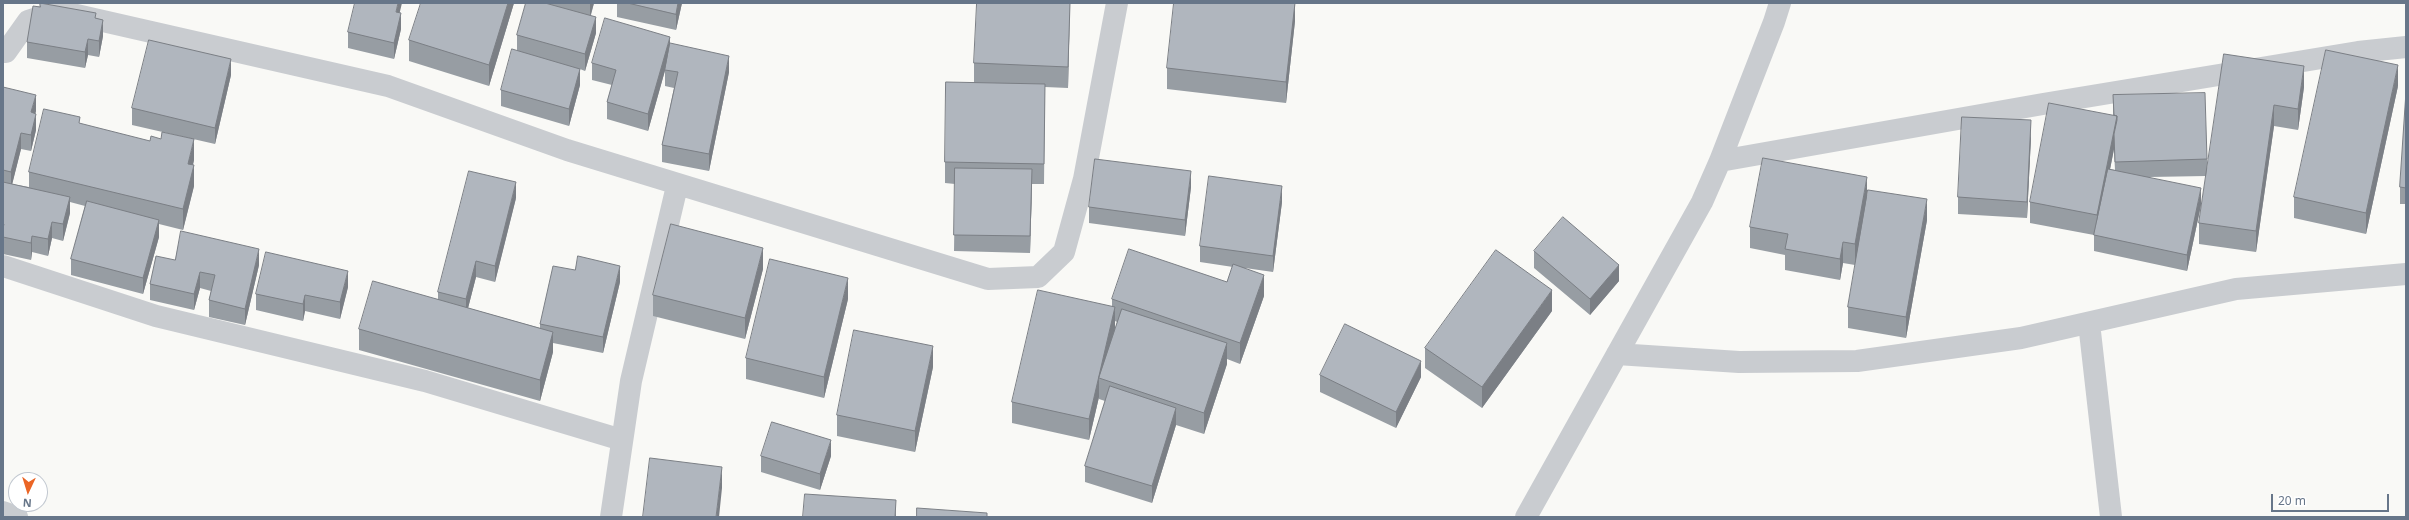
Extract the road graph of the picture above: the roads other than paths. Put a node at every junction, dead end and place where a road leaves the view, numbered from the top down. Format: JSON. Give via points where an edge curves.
{"nodes":[{"id":1,"x":1117,"y":3,"type":"edge"},
{"id":2,"x":1780,"y":3,"type":"edge"},
{"id":3,"x":2406,"y":47,"type":"edge"},
{"id":4,"x":3,"y":52,"type":"edge"},
{"id":5,"x":1720,"y":161,"type":"junction"},
{"id":6,"x":677,"y":186,"type":"junction"},
{"id":7,"x":3,"y":266,"type":"edge"},
{"id":8,"x":2406,"y":274,"type":"edge"},
{"id":9,"x":2089,"y":323,"type":"junction"},
{"id":10,"x":1617,"y":354,"type":"junction"},
{"id":11,"x":622,"y":440,"type":"junction"},
{"id":12,"x":3,"y":512,"type":"edge"},
{"id":13,"x":17,"y":517,"type":"edge"},
{"id":14,"x":611,"y":517,"type":"edge"},
{"id":15,"x":1526,"y":517,"type":"edge"},
{"id":16,"x":2111,"y":517,"type":"edge"}],
"edges":[{"from":1,"to":6,"type":"street","via":[[1084,179],[1064,252],[1038,277],[988,279]]},
{"from":2,"to":5,"type":"street"},
{"from":3,"to":5,"type":"street","via":[[2358,52],[2043,104]]},
{"from":4,"to":6,"type":"street","via":[[6,52],[28,21],[59,11],[388,86]]},
{"from":5,"to":10,"type":"street","via":[[1702,202]]},
{"from":6,"to":11,"type":"street","via":[[631,381]]},
{"from":7,"to":11,"type":"street","via":[[156,316],[425,381]]},
{"from":8,"to":9,"type":"street","via":[[2236,289]]},
{"from":9,"to":10,"type":"street","via":[[2021,338],[1857,361],[1739,362]]},
{"from":9,"to":16,"type":"street"},
{"from":10,"to":15,"type":"street"},
{"from":11,"to":14,"type":"street"},
{"from":12,"to":13,"type":"street"}]}
